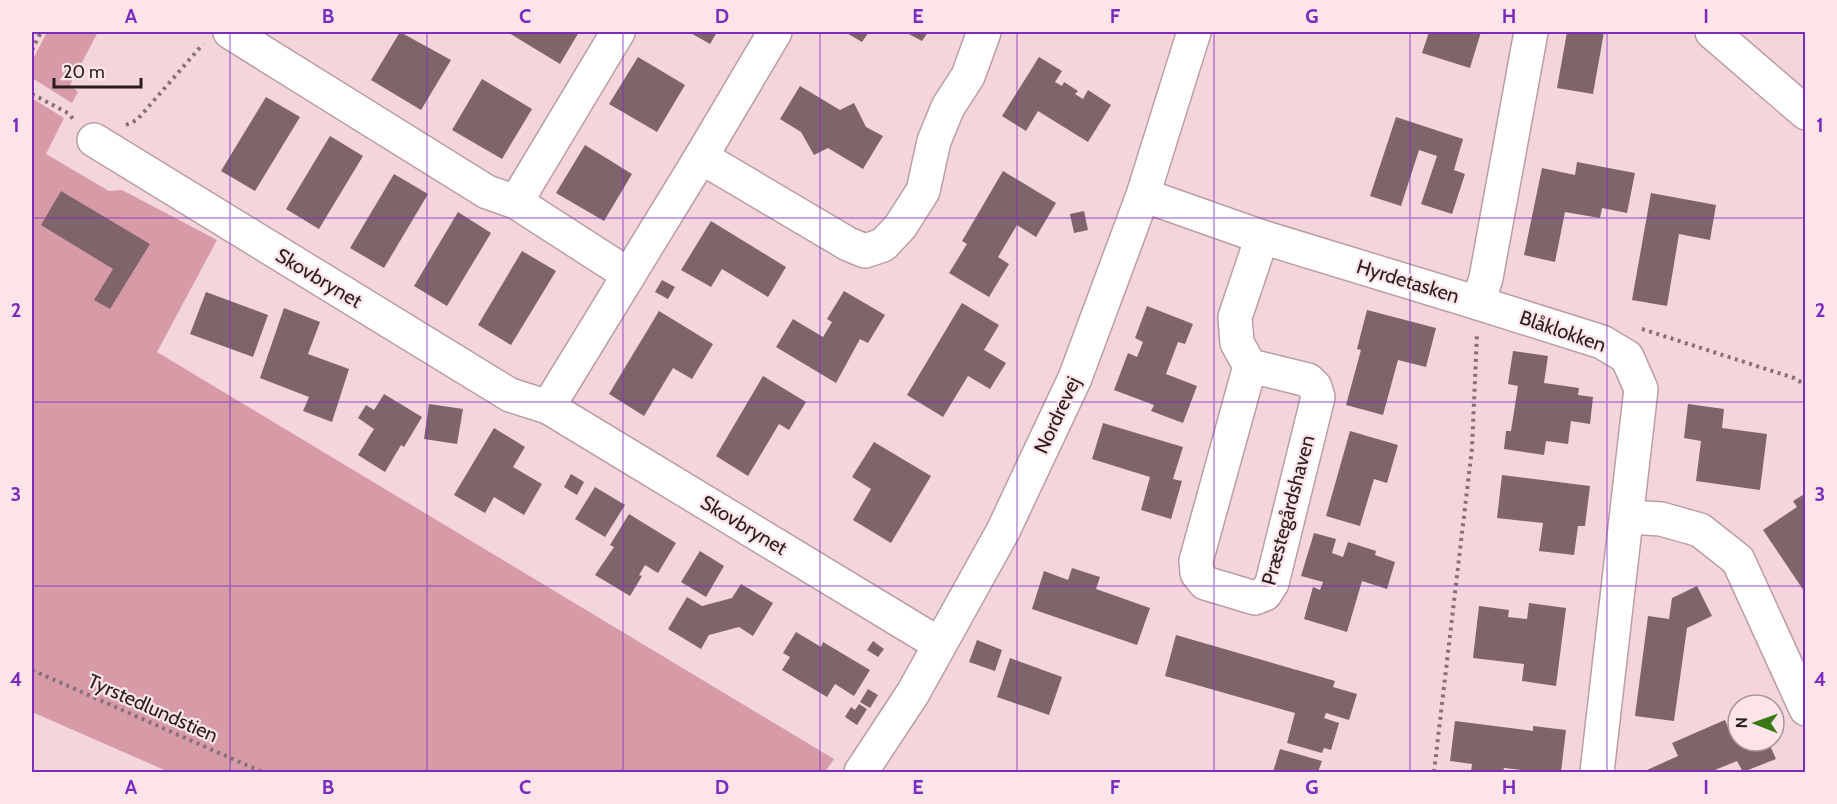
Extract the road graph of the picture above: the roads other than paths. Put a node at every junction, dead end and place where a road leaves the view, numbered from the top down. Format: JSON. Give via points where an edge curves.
{"nodes":[{"id":1,"x":618,"y":32,"type":"edge"},
{"id":2,"x":775,"y":32,"type":"edge"},
{"id":3,"x":984,"y":32,"type":"edge"},
{"id":4,"x":1194,"y":32,"type":"edge"},
{"id":5,"x":1531,"y":32,"type":"edge"},
{"id":6,"x":1712,"y":32,"type":"edge"},
{"id":7,"x":219,"y":36,"type":"edge"},
{"id":8,"x":1806,"y":113,"type":"edge"},
{"id":9,"x":94,"y":140,"type":"road end"},
{"id":10,"x":701,"y":157,"type":"junction"},
{"id":11,"x":1143,"y":195,"type":"junction"},
{"id":12,"x":516,"y":202,"type":"junction"},
{"id":13,"x":1262,"y":237,"type":"junction"},
{"id":14,"x":629,"y":275,"type":"junction"},
{"id":15,"x":1478,"y":303,"type":"junction"},
{"id":16,"x":1250,"y":366,"type":"junction"},
{"id":17,"x":548,"y":407,"type":"junction"},
{"id":18,"x":1627,"y":517,"type":"junction"},
{"id":19,"x":939,"y":644,"type":"junction"},
{"id":20,"x":1806,"y":709,"type":"edge"},
{"id":21,"x":861,"y":772,"type":"edge"},
{"id":22,"x":1597,"y":772,"type":"edge"}],
"edges":[{"from":1,"to":12,"type":"street"},
{"from":2,"to":10,"type":"street"},
{"from":3,"to":10,"type":"street","via":[[969,76],[948,107],[934,141],[923,190],[900,227],[883,245],[865,251],[848,244]]},
{"from":4,"to":11,"type":"street","name":"Nordrevej"},
{"from":5,"to":15,"type":"street","name":"Hyrdetasken","via":[[1486,278]]},
{"from":6,"to":8,"type":"street"},
{"from":7,"to":12,"type":"street","via":[[487,192]]},
{"from":9,"to":17,"type":"street","name":"Skovbrynet","via":[[510,395]]},
{"from":10,"to":14,"type":"street"},
{"from":11,"to":13,"type":"street","name":"Hyrdetasken"},
{"from":11,"to":19,"type":"street","name":"Nordrevej","via":[[1075,378],[1003,531]]},
{"from":12,"to":14,"type":"street"},
{"from":13,"to":15,"type":"street","name":"Hyrdetasken"},
{"from":13,"to":16,"type":"street","via":[[1235,317],[1237,343]]},
{"from":14,"to":17,"type":"street"},
{"from":15,"to":18,"type":"street","name":"Blåklokken","via":[[1602,342],[1627,357],[1641,389]]},
{"from":16,"to":16,"type":"street","name":"Præstegårdshaven","via":[[1196,561],[1197,573],[1205,583],[1256,598],[1265,594],[1272,583],[1318,397],[1308,380]]},
{"from":17,"to":19,"type":"street","name":"Skovbrynet"},
{"from":18,"to":20,"type":"street","via":[[1660,519],[1700,530],[1738,560]]},
{"from":18,"to":22,"type":"street","name":"Blåklokken"},
{"from":19,"to":21,"type":"street","name":"Nordrevej","via":[[913,693]]}]}
